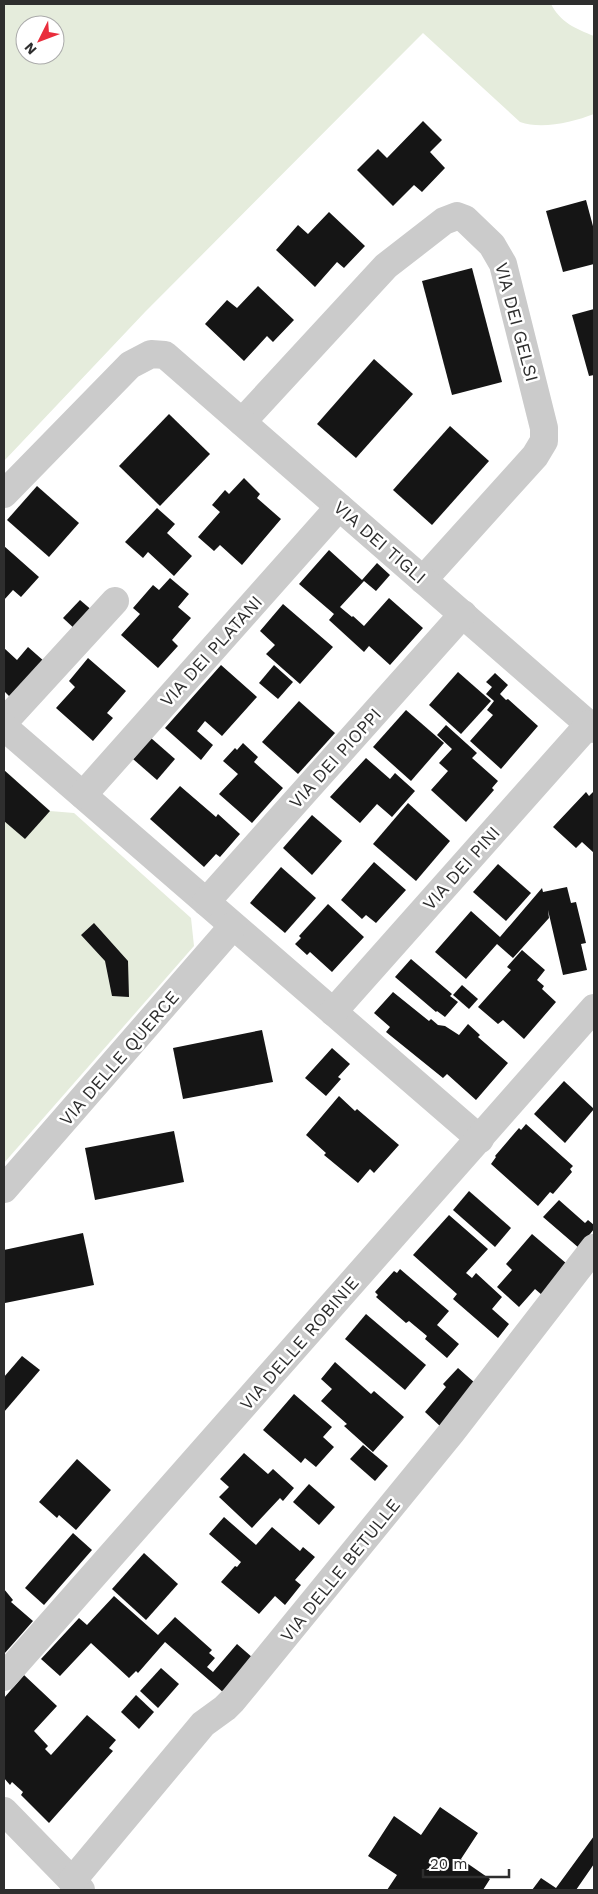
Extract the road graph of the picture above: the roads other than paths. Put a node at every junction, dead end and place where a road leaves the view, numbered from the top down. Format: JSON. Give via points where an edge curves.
{"nodes":[{"id":1,"x":242,"y":422,"type":"junction"},
{"id":2,"x":4,"y":494,"type":"edge"},
{"id":3,"x":339,"y":506,"type":"junction"},
{"id":4,"x":423,"y":580,"type":"junction"},
{"id":5,"x":115,"y":601,"type":"dead end"},
{"id":6,"x":463,"y":614,"type":"junction"},
{"id":7,"x":4,"y":722,"type":"edge"},
{"id":8,"x":592,"y":726,"type":"edge"},
{"id":9,"x":4,"y":727,"type":"edge"},
{"id":10,"x":83,"y":795,"type":"junction"},
{"id":11,"x":206,"y":902,"type":"junction"},
{"id":12,"x":233,"y":926,"type":"junction"},
{"id":13,"x":594,"y":1008,"type":"edge"},
{"id":14,"x":333,"y":1012,"type":"junction"},
{"id":15,"x":480,"y":1139,"type":"junction"},
{"id":16,"x":4,"y":1189,"type":"edge"},
{"id":17,"x":594,"y":1248,"type":"edge"},
{"id":18,"x":4,"y":1677,"type":"edge"},
{"id":19,"x":4,"y":1811,"type":"edge"},
{"id":20,"x":76,"y":1885,"type":"edge"}],
"edges":[{"from":1,"to":2,"type":"street","name":"VIA DEI TIGLI","via":[[165,355],[151,354],[130,365]]},
{"from":1,"to":3,"type":"street","name":"VIA DEI TIGLI"},
{"from":1,"to":4,"type":"street","name":"VIA DEI GELSI","via":[[386,266],[444,221],[457,216],[465,219],[492,245],[503,264],[544,428],[544,441],[535,456]]},
{"from":3,"to":4,"type":"street","name":"VIA DEI TIGLI"},
{"from":3,"to":10,"type":"street","name":"VIA DEI PLATANI"},
{"from":4,"to":6,"type":"street","name":"VIA DEI TIGLI"},
{"from":5,"to":7,"type":"street"},
{"from":6,"to":8,"type":"street","name":"VIA DEI TIGLI"},
{"from":6,"to":11,"type":"street","name":"VIA DEI PIOPPI"},
{"from":8,"to":14,"type":"street","name":"VIA DEI PINI"},
{"from":9,"to":10,"type":"street"},
{"from":10,"to":11,"type":"street"},
{"from":11,"to":12,"type":"street"},
{"from":12,"to":14,"type":"street"},
{"from":12,"to":16,"type":"street","name":"VIA DELLE QUERCE"},
{"from":13,"to":15,"type":"street","name":"VIA DELLE ROBINIE"},
{"from":14,"to":15,"type":"street"},
{"from":15,"to":18,"type":"street","name":"VIA DELLE ROBINIE"},
{"from":17,"to":20,"type":"street","name":"VIA DELLE BETULLE","via":[[361,1546],[229,1704],[203,1724]]},
{"from":19,"to":20,"type":"street"}]}
